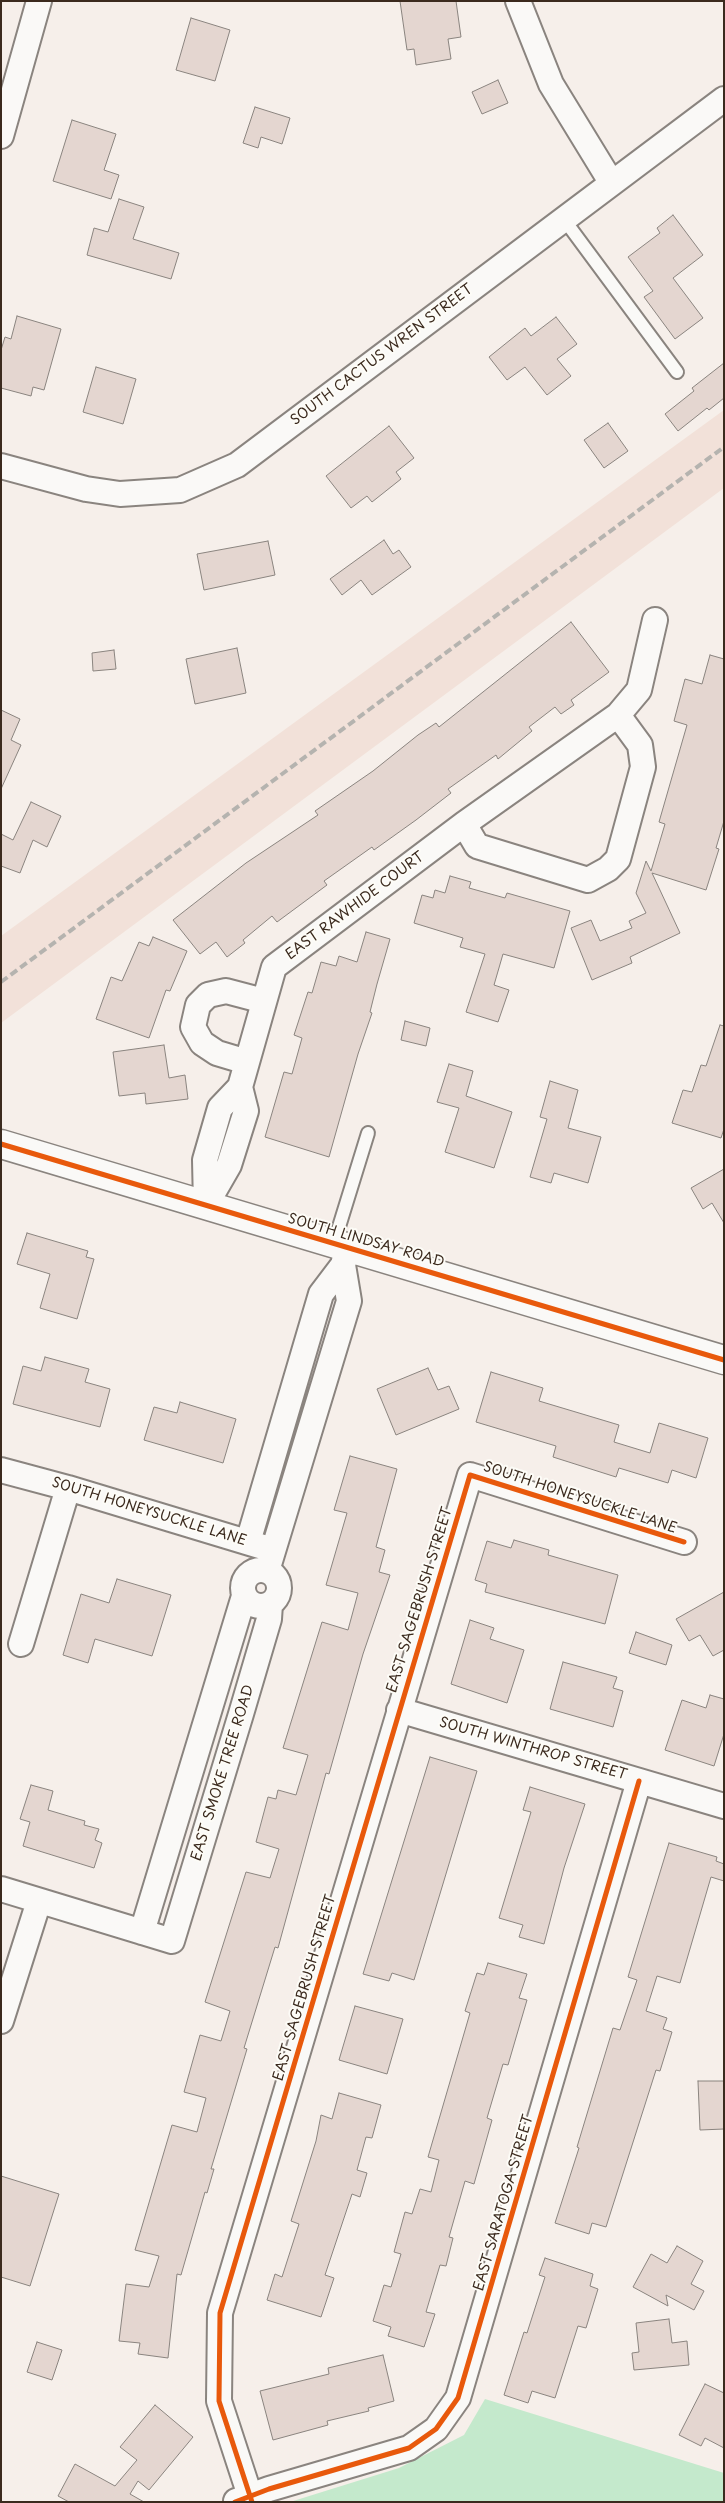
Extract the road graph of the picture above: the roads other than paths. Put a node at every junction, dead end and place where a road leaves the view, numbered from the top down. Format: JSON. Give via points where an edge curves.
{"nodes":[{"id":1,"x":39,"y":1,"type":"edge"},
{"id":2,"x":518,"y":1,"type":"edge"},
{"id":3,"x":724,"y":99,"type":"edge"},
{"id":4,"x":1,"y":136,"type":"edge"},
{"id":5,"x":611,"y":182,"type":"junction"},
{"id":6,"x":563,"y":218,"type":"junction"},
{"id":7,"x":677,"y":372,"type":"dead end"},
{"id":8,"x":1,"y":466,"type":"edge"},
{"id":9,"x":655,"y":620,"type":"dead end"},
{"id":10,"x":618,"y":715,"type":"junction"},
{"id":11,"x":464,"y":824,"type":"junction"},
{"id":12,"x":264,"y":1001,"type":"junction"},
{"id":13,"x":247,"y":1062,"type":"junction"},
{"id":14,"x":368,"y":1133,"type":"dead end"},
{"id":15,"x":1,"y":1144,"type":"edge"},
{"id":16,"x":206,"y":1205,"type":"junction"},
{"id":17,"x":342,"y":1252,"type":"junction"},
{"id":18,"x":724,"y":1360,"type":"edge"},
{"id":19,"x":1,"y":1470,"type":"edge"},
{"id":20,"x":470,"y":1475,"type":"joint"},
{"id":21,"x":68,"y":1488,"type":"junction"},
{"id":22,"x":248,"y":1542,"type":"junction"},
{"id":23,"x":684,"y":1542,"type":"dead end"},
{"id":24,"x":270,"y":1560,"type":"junction"},
{"id":25,"x":244,"y":1596,"type":"junction"},
{"id":26,"x":270,"y":1604,"type":"junction"},
{"id":27,"x":22,"y":1644,"type":"dead end"},
{"id":28,"x":211,"y":1705,"type":"junction"},
{"id":29,"x":399,"y":1710,"type":"junction"},
{"id":30,"x":241,"y":1714,"type":"junction"},
{"id":31,"x":191,"y":1770,"type":"junction"},
{"id":32,"x":221,"y":1779,"type":"junction"},
{"id":33,"x":639,"y":1781,"type":"junction"},
{"id":34,"x":724,"y":1806,"type":"edge"},
{"id":35,"x":1,"y":1888,"type":"edge"},
{"id":36,"x":39,"y":1901,"type":"junction"},
{"id":37,"x":142,"y":1932,"type":"junction"},
{"id":38,"x":1,"y":2021,"type":"edge"},
{"id":39,"x":246,"y":2500,"type":"edge"}],
"edges":[{"from":1,"to":4,"type":"street"},
{"from":2,"to":5,"type":"street","via":[[550,84]]},
{"from":3,"to":5,"type":"street","name":"SOUTH CACTUS WREN STREET"},
{"from":5,"to":6,"type":"street","name":"SOUTH CACTUS WREN STREET"},
{"from":6,"to":7,"type":"lane"},
{"from":6,"to":8,"type":"street","name":"SOUTH CACTUS WREN STREET","via":[[237,465],[197,484],[180,490],[120,494],[86,489]]},
{"from":9,"to":10,"type":"street","name":"EAST RAWHIDE COURT","via":[[639,690]]},
{"from":10,"to":11,"type":"street","name":"EAST RAWHIDE COURT"},
{"from":10,"to":11,"type":"street","via":[[640,745],[643,767],[618,859],[608,869],[588,880],[477,846]]},
{"from":11,"to":12,"type":"street","name":"EAST RAWHIDE COURT","via":[[274,967]]},
{"from":12,"to":13,"type":"street","name":"EAST RAWHIDE COURT"},
{"from":12,"to":13,"type":"street","via":[[226,991],[208,995],[198,1006],[193,1027],[202,1043],[217,1053]]},
{"from":13,"to":16,"type":"street","name":"EAST RAWHIDE COURT","via":[[240,1087],[220,1108],[207,1151]]},
{"from":14,"to":17,"type":"lane"},
{"from":15,"to":16,"type":"main road","name":"SOUTH LINDSAY ROAD"},
{"from":16,"to":17,"type":"main road","name":"SOUTH LINDSAY ROAD"},
{"from":17,"to":18,"type":"main road","name":"SOUTH LINDSAY ROAD"},
{"from":17,"to":22,"type":"street","via":[[321,1294]]},
{"from":17,"to":24,"type":"street","via":[[349,1301]]},
{"from":19,"to":21,"type":"street","name":"SOUTH HONEYSUCKLE LANE"},
{"from":20,"to":23,"type":"street","name":"SOUTH HONEYSUCKLE LANE"},
{"from":20,"to":29,"type":"street","name":"EAST SAGEBRUSH STREET"},
{"from":21,"to":22,"type":"street","name":"SOUTH HONEYSUCKLE LANE"},
{"from":21,"to":27,"type":"street"},
{"from":22,"to":24,"type":"street","name":"SOUTH HONEYSUCKLE LANE"},
{"from":24,"to":25,"type":"street","via":[[250,1574],[244,1584]]},
{"from":24,"to":26,"type":"street","name":"EAST SMOKE TREE ROAD","via":[[279,1583],[278,1595]]},
{"from":25,"to":26,"type":"street","via":[[259,1607]]},
{"from":25,"to":28,"type":"street"},
{"from":26,"to":30,"type":"street","name":"EAST SMOKE TREE ROAD","via":[[269,1619]]},
{"from":28,"to":30,"type":"street"},
{"from":28,"to":31,"type":"street"},
{"from":29,"to":33,"type":"street","name":"SOUTH WINTHROP STREET"},
{"from":29,"to":39,"type":"street","name":"EAST SAGEBRUSH STREET","via":[[220,2313],[219,2400]]},
{"from":30,"to":32,"type":"street","name":"EAST SMOKE TREE ROAD"},
{"from":31,"to":32,"type":"street"},
{"from":31,"to":37,"type":"street"},
{"from":32,"to":37,"type":"street","name":"EAST SMOKE TREE ROAD","via":[[172,1941]]},
{"from":33,"to":34,"type":"street","name":"SOUTH WINTHROP STREET"},
{"from":33,"to":39,"type":"street","name":"EAST SARATOGA STREET","via":[[458,2398],[436,2429],[409,2448]]},
{"from":35,"to":36,"type":"street"},
{"from":36,"to":37,"type":"street"},
{"from":36,"to":38,"type":"street"}]}
